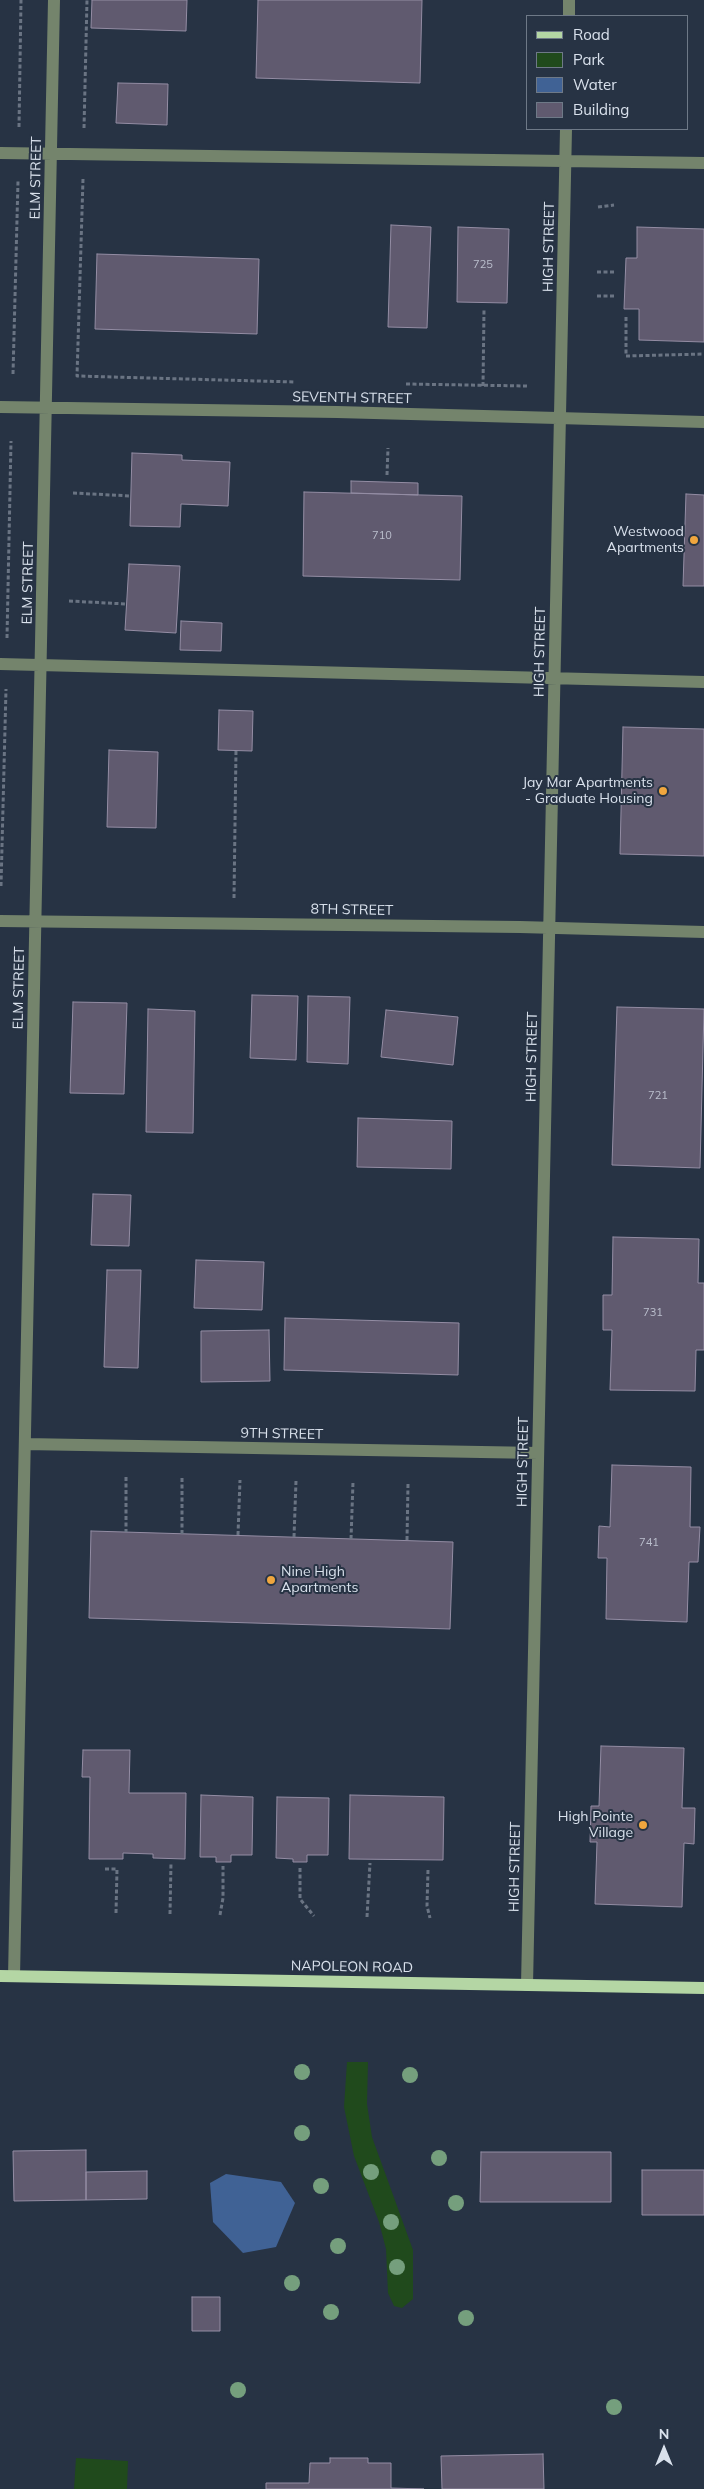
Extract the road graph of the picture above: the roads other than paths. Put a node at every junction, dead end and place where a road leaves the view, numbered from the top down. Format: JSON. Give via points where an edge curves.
{"nodes":[{"id":1,"x":54,"y":0,"type":"edge"},
{"id":2,"x":569,"y":0,"type":"edge"},
{"id":3,"x":569,"y":15,"type":"edge"},
{"id":4,"x":566,"y":130,"type":"edge"},
{"id":5,"x":0,"y":153,"type":"edge"},
{"id":6,"x":51,"y":154,"type":"junction"},
{"id":7,"x":566,"y":162,"type":"junction"},
{"id":8,"x":704,"y":163,"type":"edge"},
{"id":9,"x":0,"y":407,"type":"edge"},
{"id":10,"x":46,"y":409,"type":"junction"},
{"id":11,"x":560,"y":419,"type":"junction"},
{"id":12,"x":704,"y":422,"type":"edge"},
{"id":13,"x":0,"y":664,"type":"edge"},
{"id":14,"x":41,"y":665,"type":"junction"},
{"id":15,"x":554,"y":677,"type":"junction"},
{"id":16,"x":704,"y":682,"type":"edge"},
{"id":17,"x":0,"y":921,"type":"edge"},
{"id":18,"x":36,"y":922,"type":"junction"},
{"id":19,"x":549,"y":928,"type":"junction"},
{"id":20,"x":704,"y":932,"type":"edge"},
{"id":21,"x":25,"y":1444,"type":"junction"},
{"id":22,"x":538,"y":1453,"type":"junction"},
{"id":23,"x":0,"y":1976,"type":"edge"},
{"id":24,"x":14,"y":1976,"type":"junction"},
{"id":25,"x":527,"y":1985,"type":"junction"},
{"id":26,"x":704,"y":1988,"type":"edge"}],
"edges":[{"from":1,"to":6,"type":"street","name":"ELM STREET"},
{"from":2,"to":3,"type":"street"},
{"from":4,"to":7,"type":"street","name":"HIGH STREET"},
{"from":5,"to":6,"type":"street"},
{"from":6,"to":7,"type":"street"},
{"from":6,"to":10,"type":"street","name":"ELM STREET"},
{"from":7,"to":8,"type":"street"},
{"from":7,"to":11,"type":"street","name":"HIGH STREET"},
{"from":9,"to":10,"type":"street","name":"SEVENTH STREET"},
{"from":10,"to":11,"type":"street","name":"SEVENTH STREET","via":[[337,412]]},
{"from":10,"to":14,"type":"street","name":"ELM STREET"},
{"from":11,"to":12,"type":"street","name":"SEVENTH STREET"},
{"from":11,"to":15,"type":"street","name":"HIGH STREET"},
{"from":13,"to":14,"type":"street"},
{"from":14,"to":15,"type":"street"},
{"from":14,"to":18,"type":"street","name":"ELM STREET"},
{"from":15,"to":16,"type":"street"},
{"from":15,"to":19,"type":"street","name":"HIGH STREET"},
{"from":17,"to":18,"type":"street","name":"8TH STREET"},
{"from":18,"to":19,"type":"street","name":"8TH STREET"},
{"from":18,"to":21,"type":"street","name":"ELM STREET"},
{"from":19,"to":20,"type":"street","name":"8TH STREET"},
{"from":19,"to":22,"type":"street","name":"HIGH STREET"},
{"from":21,"to":22,"type":"street","name":"9TH STREET"},
{"from":21,"to":24,"type":"street","name":"ELM STREET"},
{"from":22,"to":25,"type":"street","name":"HIGH STREET"},
{"from":23,"to":24,"type":"main road","name":"NAPOLEON ROAD"},
{"from":24,"to":25,"type":"main road","name":"NAPOLEON ROAD"},
{"from":25,"to":26,"type":"main road","name":"NAPOLEON ROAD"}]}
